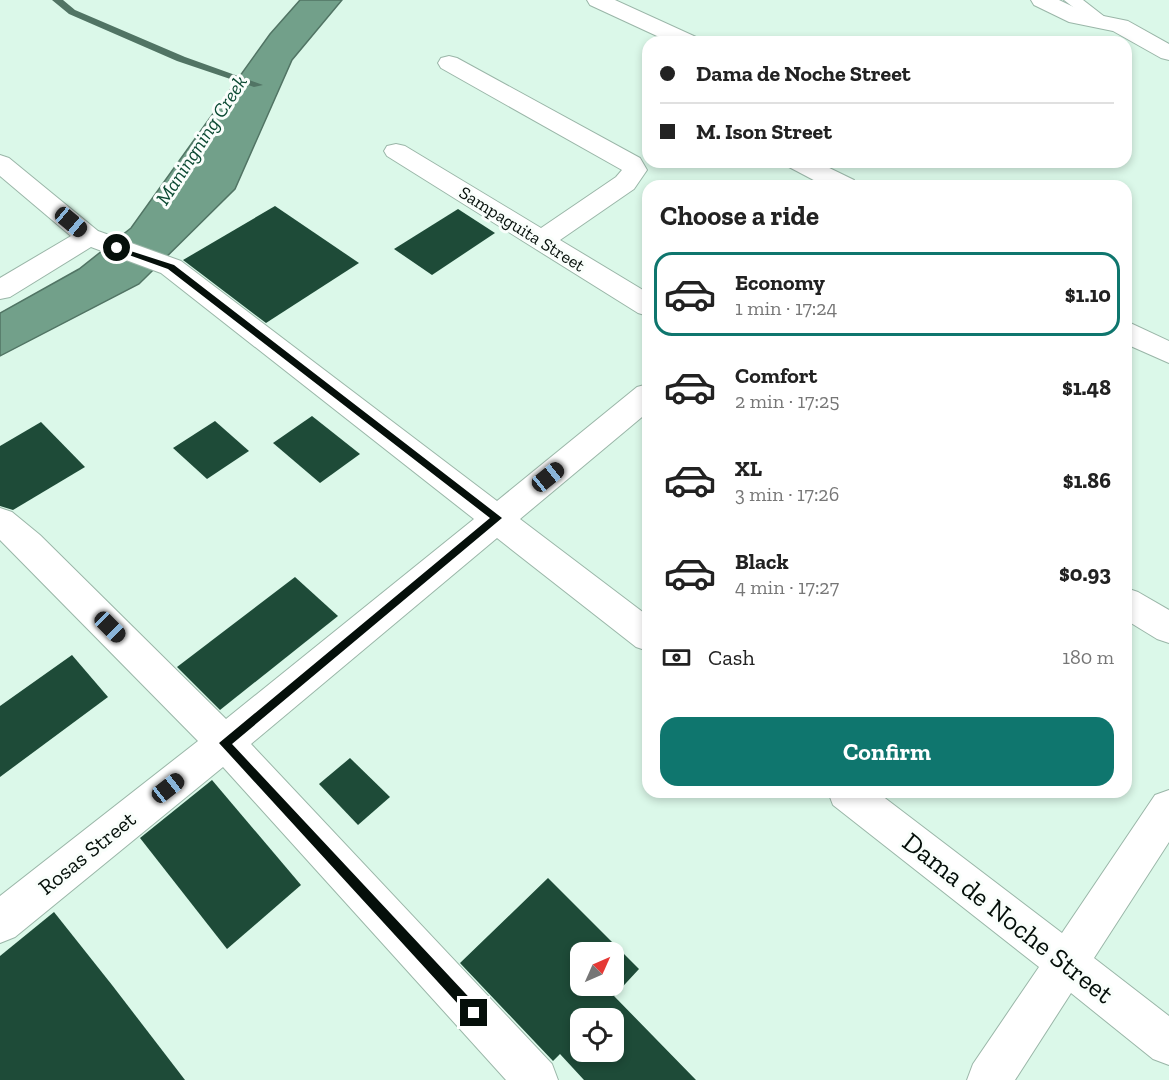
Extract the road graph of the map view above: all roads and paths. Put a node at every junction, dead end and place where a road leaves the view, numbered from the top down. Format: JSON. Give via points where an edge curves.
{"nodes":[{"id":1,"x":598,"y":0,"type":"edge"},
{"id":2,"x":1042,"y":0,"type":"edge"},
{"id":3,"x":1072,"y":0,"type":"edge"},
{"id":4,"x":1102,"y":21,"type":"junction"},
{"id":5,"x":675,"y":36,"type":"edge"},
{"id":6,"x":1169,"y":53,"type":"edge"},
{"id":7,"x":449,"y":63,"type":"dead end"},
{"id":8,"x":396,"y":151,"type":"dead end"},
{"id":9,"x":0,"y":163,"type":"edge"},
{"id":10,"x":810,"y":168,"type":"edge"},
{"id":11,"x":832,"y":180,"type":"edge"},
{"id":12,"x":94,"y":239,"type":"junction"},
{"id":13,"x":540,"y":241,"type":"junction"},
{"id":14,"x":0,"y":290,"type":"edge"},
{"id":15,"x":642,"y":302,"type":"edge"},
{"id":16,"x":1132,"y":335,"type":"edge"},
{"id":17,"x":1169,"y":353,"type":"edge"},
{"id":18,"x":642,"y":400,"type":"edge"},
{"id":19,"x":497,"y":518,"type":"junction"},
{"id":20,"x":0,"y":521,"type":"edge"},
{"id":21,"x":1132,"y":606,"type":"edge"},
{"id":22,"x":1169,"y":628,"type":"edge"},
{"id":23,"x":642,"y":631,"type":"edge"},
{"id":24,"x":225,"y":743,"type":"junction"},
{"id":25,"x":856,"y":798,"type":"edge"},
{"id":26,"x":1169,"y":808,"type":"edge"},
{"id":27,"x":0,"y":922,"type":"edge"},
{"id":28,"x":1067,"y":964,"type":"junction"},
{"id":29,"x":1169,"y":1043,"type":"edge"},
{"id":30,"x":537,"y":1080,"type":"edge"},
{"id":31,"x":989,"y":1080,"type":"edge"}],
"edges":[{"from":1,"to":5,"type":"street"},
{"from":2,"to":4,"type":"street","via":[[1077,17]]},
{"from":3,"to":4,"type":"lane"},
{"from":4,"to":6,"type":"street","via":[[1120,26]]},
{"from":7,"to":13,"type":"street","via":[[631,163],[635,170],[625,183]]},
{"from":8,"to":13,"type":"street","name":"Sampaguita Street"},
{"from":9,"to":12,"type":"street"},
{"from":10,"to":11,"type":"street"},
{"from":12,"to":14,"type":"street"},
{"from":12,"to":19,"type":"street","via":[[171,267]]},
{"from":13,"to":15,"type":"street","name":"Sampaguita Street"},
{"from":16,"to":17,"type":"street"},
{"from":18,"to":19,"type":"street","name":"Rosas Street"},
{"from":19,"to":23,"type":"street"},
{"from":19,"to":24,"type":"street","name":"Rosas Street"},
{"from":20,"to":24,"type":"street"},
{"from":21,"to":22,"type":"street"},
{"from":24,"to":27,"type":"street","name":"Rosas Street"},
{"from":24,"to":30,"type":"street"},
{"from":25,"to":28,"type":"street","name":"Dama de Noche Street"},
{"from":26,"to":28,"type":"street"},
{"from":28,"to":29,"type":"street","name":"Dama de Noche Street"},
{"from":28,"to":31,"type":"street"}]}
